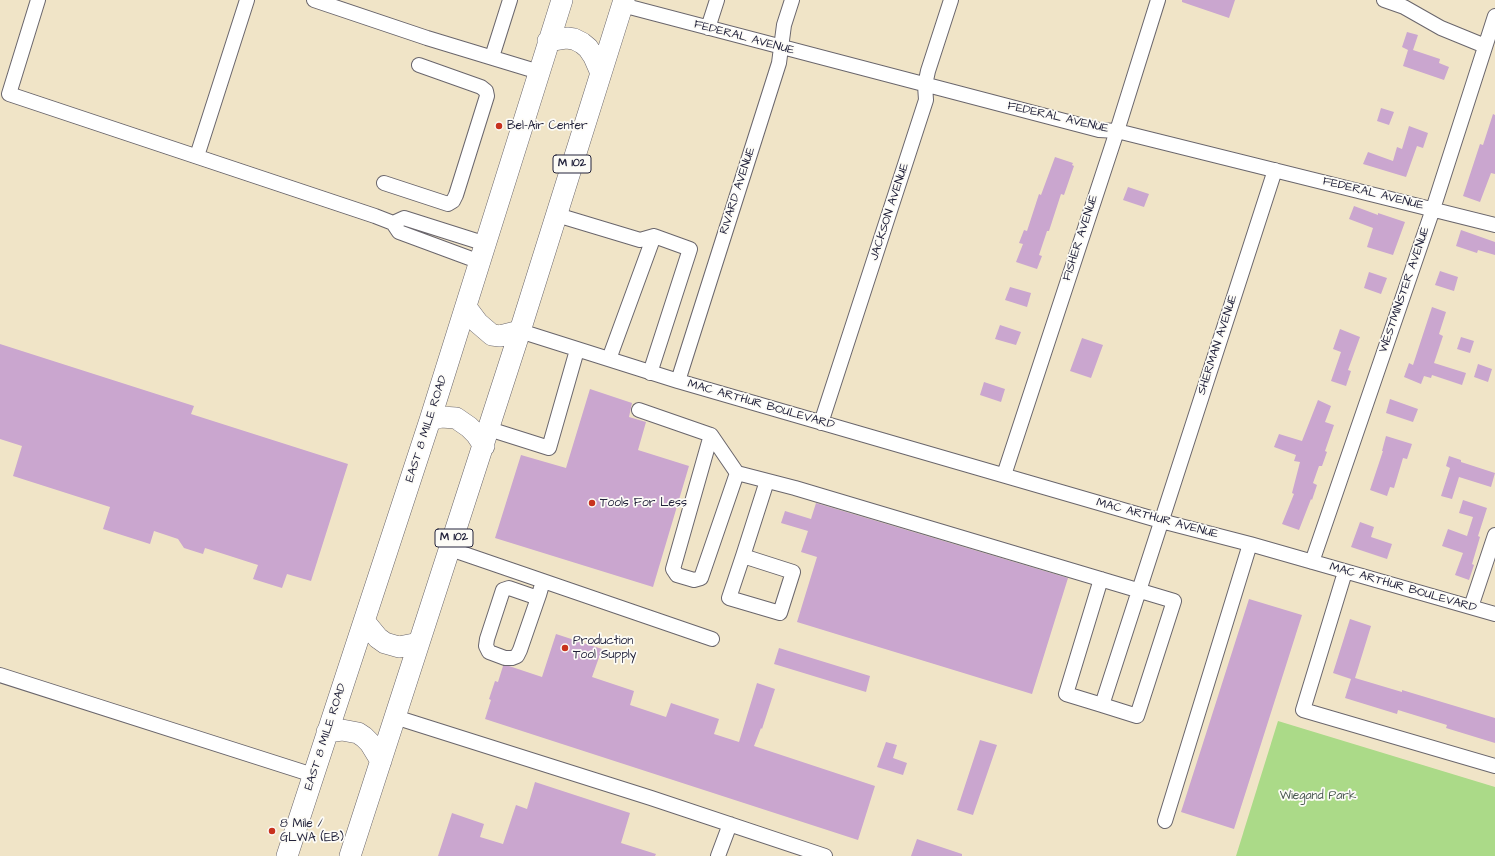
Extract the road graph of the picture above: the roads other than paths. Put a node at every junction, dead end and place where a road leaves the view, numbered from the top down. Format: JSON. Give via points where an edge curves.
{"nodes":[{"id":1,"x":38,"y":0,"type":"edge"},
{"id":2,"x":247,"y":0,"type":"edge"},
{"id":3,"x":314,"y":0,"type":"edge"},
{"id":4,"x":510,"y":0,"type":"edge"},
{"id":5,"x":562,"y":0,"type":"edge"},
{"id":6,"x":717,"y":0,"type":"edge"},
{"id":7,"x":792,"y":0,"type":"edge"},
{"id":8,"x":951,"y":0,"type":"edge"},
{"id":9,"x":1158,"y":0,"type":"edge"},
{"id":10,"x":1391,"y":2,"type":"edge"},
{"id":11,"x":623,"y":3,"type":"edge"},
{"id":12,"x":1495,"y":16,"type":"edge"},
{"id":13,"x":708,"y":28,"type":"junction"},
{"id":14,"x":548,"y":41,"type":"junction"},
{"id":15,"x":1485,"y":46,"type":"junction"},
{"id":16,"x":780,"y":48,"type":"junction"},
{"id":17,"x":492,"y":57,"type":"junction"},
{"id":18,"x":419,"y":65,"type":"dead end"},
{"id":19,"x":539,"y":72,"type":"junction"},
{"id":20,"x":600,"y":73,"type":"junction"},
{"id":21,"x":925,"y":85,"type":"junction"},
{"id":22,"x":1117,"y":131,"type":"junction"},
{"id":23,"x":197,"y":156,"type":"junction"},
{"id":24,"x":1275,"y":170,"type":"junction"},
{"id":25,"x":384,"y":183,"type":"dead end"},
{"id":26,"x":1433,"y":209,"type":"junction"},
{"id":27,"x":557,"y":215,"type":"junction"},
{"id":28,"x":393,"y":223,"type":"junction"},
{"id":29,"x":1495,"y":225,"type":"edge"},
{"id":30,"x":654,"y":236,"type":"junction"},
{"id":31,"x":483,"y":253,"type":"junction"},
{"id":32,"x":466,"y":307,"type":"junction"},
{"id":33,"x":520,"y":332,"type":"junction"},
{"id":34,"x":577,"y":350,"type":"junction"},
{"id":35,"x":609,"y":359,"type":"junction"},
{"id":36,"x":650,"y":372,"type":"junction"},
{"id":37,"x":678,"y":381,"type":"junction"},
{"id":38,"x":639,"y":410,"type":"dead end"},
{"id":39,"x":430,"y":420,"type":"junction"},
{"id":40,"x":821,"y":423,"type":"junction"},
{"id":41,"x":711,"y":435,"type":"junction"},
{"id":42,"x":487,"y":437,"type":"junction"},
{"id":43,"x":737,"y":472,"type":"junction"},
{"id":44,"x":1004,"y":475,"type":"junction"},
{"id":45,"x":767,"y":481,"type":"junction"},
{"id":46,"x":1161,"y":521,"type":"junction"},
{"id":47,"x":1495,"y":535,"type":"edge"},
{"id":48,"x":1250,"y":544,"type":"junction"},
{"id":49,"x":450,"y":549,"type":"junction"},
{"id":50,"x":743,"y":556,"type":"junction"},
{"id":51,"x":1312,"y":562,"type":"junction"},
{"id":52,"x":1345,"y":572,"type":"junction"},
{"id":53,"x":1102,"y":579,"type":"junction"},
{"id":54,"x":544,"y":581,"type":"junction"},
{"id":55,"x":1138,"y":589,"type":"junction"},
{"id":56,"x":538,"y":598,"type":"junction"},
{"id":57,"x":1471,"y":607,"type":"junction"},
{"id":58,"x":1495,"y":614,"type":"edge"},
{"id":59,"x":364,"y":620,"type":"junction"},
{"id":60,"x":712,"y":639,"type":"dead end"},
{"id":61,"x":419,"y":643,"type":"junction"},
{"id":62,"x":0,"y":675,"type":"edge"},
{"id":63,"x":1102,"y":705,"type":"junction"},
{"id":64,"x":395,"y":717,"type":"junction"},
{"id":65,"x":327,"y":732,"type":"junction"},
{"id":66,"x":381,"y":761,"type":"junction"},
{"id":67,"x":1495,"y":766,"type":"edge"},
{"id":68,"x":313,"y":775,"type":"junction"},
{"id":69,"x":1165,"y":821,"type":"dead end"},
{"id":70,"x":730,"y":824,"type":"junction"},
{"id":71,"x":287,"y":856,"type":"edge"},
{"id":72,"x":350,"y":856,"type":"edge"},
{"id":73,"x":718,"y":856,"type":"edge"},
{"id":74,"x":825,"y":856,"type":"edge"}],
"edges":[{"from":1,"to":23,"type":"street","via":[[9,94]]},
{"from":2,"to":23,"type":"street"},
{"from":3,"to":17,"type":"street"},
{"from":4,"to":17,"type":"street"},
{"from":5,"to":14,"type":"highway","name":"EAST 8 MILE ROAD"},
{"from":6,"to":13,"type":"street"},
{"from":7,"to":16,"type":"street","name":"RIVARD AVENUE"},
{"from":8,"to":21,"type":"street","name":"JACKSON AVENUE"},
{"from":9,"to":22,"type":"street","name":"FISHER AVENUE"},
{"from":10,"to":15,"type":"street","via":[[1441,28]]},
{"from":11,"to":13,"type":"street","name":"FEDERAL AVENUE"},
{"from":11,"to":20,"type":"highway","number":"M 102"},
{"from":12,"to":15,"type":"street","name":"WESTMINSTER AVENUE"},
{"from":13,"to":16,"type":"street","name":"FEDERAL AVENUE"},
{"from":14,"to":19,"type":"highway","name":"EAST 8 MILE ROAD"},
{"from":14,"to":20,"type":"highway","via":[[567,38],[582,43],[594,56]]},
{"from":15,"to":26,"type":"street","name":"WESTMINSTER AVENUE"},
{"from":16,"to":21,"type":"street","name":"FEDERAL AVENUE"},
{"from":16,"to":37,"type":"street","name":"RIVARD AVENUE","via":[[779,63]]},
{"from":17,"to":19,"type":"street"},
{"from":18,"to":25,"type":"street","via":[[481,87],[487,96],[453,201],[448,204]]},
{"from":19,"to":31,"type":"highway","name":"EAST 8 MILE ROAD"},
{"from":20,"to":27,"type":"highway","number":"M 102"},
{"from":21,"to":22,"type":"street","name":"FEDERAL AVENUE","via":[[1099,130]]},
{"from":21,"to":40,"type":"street","name":"JACKSON AVENUE","via":[[926,100]]},
{"from":22,"to":24,"type":"street","name":"FEDERAL AVENUE"},
{"from":22,"to":44,"type":"street","name":"FISHER AVENUE"},
{"from":23,"to":28,"type":"street"},
{"from":24,"to":26,"type":"street","name":"FEDERAL AVENUE"},
{"from":24,"to":46,"type":"street","name":"SHERMAN AVENUE"},
{"from":26,"to":29,"type":"street","name":"FEDERAL AVENUE"},
{"from":26,"to":51,"type":"street","name":"WESTMINSTER AVENUE"},
{"from":27,"to":30,"type":"street","via":[[640,240]]},
{"from":27,"to":33,"type":"highway","number":"M 102"},
{"from":28,"to":31,"type":"street","via":[[399,232]]},
{"from":28,"to":31,"type":"street","via":[[404,218]]},
{"from":30,"to":35,"type":"street"},
{"from":30,"to":36,"type":"street","via":[[690,249]]},
{"from":31,"to":32,"type":"highway","name":"EAST 8 MILE ROAD"},
{"from":32,"to":33,"type":"highway","via":[[478,323],[492,335]]},
{"from":32,"to":39,"type":"highway","name":"EAST 8 MILE ROAD"},
{"from":33,"to":34,"type":"street","name":"MAC ARTHUR BOULEVARD"},
{"from":33,"to":42,"type":"highway","number":"M 102"},
{"from":34,"to":35,"type":"street","name":"MAC ARTHUR BOULEVARD"},
{"from":34,"to":42,"type":"street","via":[[549,448]]},
{"from":35,"to":36,"type":"street","name":"MAC ARTHUR BOULEVARD"},
{"from":36,"to":37,"type":"street","name":"MAC ARTHUR BOULEVARD"},
{"from":37,"to":40,"type":"street","name":"MAC ARTHUR BOULEVARD"},
{"from":38,"to":41,"type":"street"},
{"from":39,"to":42,"type":"highway","via":[[441,417],[456,418]]},
{"from":39,"to":59,"type":"highway","name":"EAST 8 MILE ROAD"},
{"from":40,"to":44,"type":"street","name":"MAC ARTHUR BOULEVARD"},
{"from":41,"to":43,"type":"street"},
{"from":41,"to":43,"type":"street","via":[[673,568],[677,575],[694,580],[701,578]]},
{"from":42,"to":49,"type":"highway","number":"M 102"},
{"from":43,"to":45,"type":"street"},
{"from":44,"to":46,"type":"street","name":"MAC ARTHUR AVENUE"},
{"from":45,"to":50,"type":"street"},
{"from":45,"to":53,"type":"street"},
{"from":46,"to":48,"type":"street","name":"MAC ARTHUR AVENUE"},
{"from":46,"to":55,"type":"street","name":"SHERMAN AVENUE"},
{"from":47,"to":57,"type":"street"},
{"from":48,"to":51,"type":"street","name":"MAC ARTHUR AVENUE"},
{"from":48,"to":69,"type":"street"},
{"from":49,"to":54,"type":"street"},
{"from":49,"to":61,"type":"highway","number":"M 102"},
{"from":50,"to":50,"type":"street","via":[[729,598],[780,613],[793,572]]},
{"from":51,"to":52,"type":"street","name":"MAC ARTHUR BOULEVARD"},
{"from":52,"to":57,"type":"street","name":"MAC ARTHUR BOULEVARD"},
{"from":52,"to":67,"type":"street","via":[[1303,710]]},
{"from":53,"to":55,"type":"street"},
{"from":53,"to":63,"type":"street","via":[[1066,694]]},
{"from":54,"to":56,"type":"street"},
{"from":54,"to":60,"type":"street"},
{"from":55,"to":63,"type":"street","name":"SHERMAN AVENUE"},
{"from":55,"to":63,"type":"street","via":[[1174,600],[1137,716]]},
{"from":56,"to":56,"type":"street","via":[[517,656],[505,658],[489,652],[486,646],[487,639],[503,590],[509,588]]},
{"from":57,"to":58,"type":"street","name":"MAC ARTHUR BOULEVARD"},
{"from":59,"to":61,"type":"highway","via":[[385,644],[398,647]]},
{"from":59,"to":65,"type":"highway","name":"EAST 8 MILE ROAD"},
{"from":61,"to":64,"type":"highway","number":"M 102"},
{"from":62,"to":68,"type":"street"},
{"from":64,"to":66,"type":"highway","number":"M 102"},
{"from":64,"to":70,"type":"street"},
{"from":65,"to":66,"type":"highway","via":[[342,730],[358,733],[370,743]]},
{"from":65,"to":68,"type":"highway","name":"EAST 8 MILE ROAD"},
{"from":66,"to":72,"type":"highway","number":"M 102"},
{"from":68,"to":71,"type":"highway","name":"EAST 8 MILE ROAD"},
{"from":70,"to":73,"type":"street"},
{"from":70,"to":74,"type":"street"}]}
